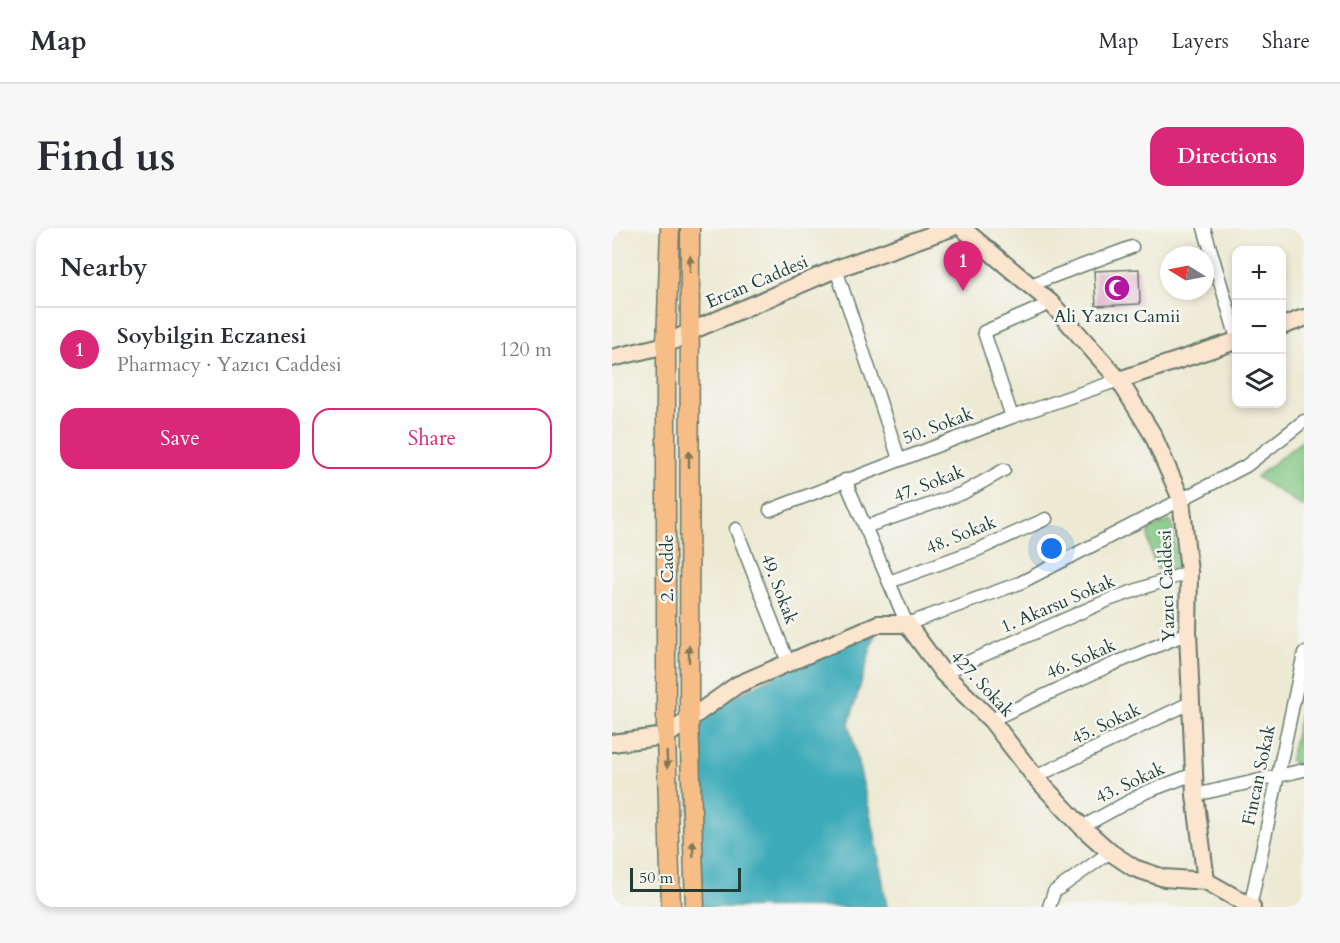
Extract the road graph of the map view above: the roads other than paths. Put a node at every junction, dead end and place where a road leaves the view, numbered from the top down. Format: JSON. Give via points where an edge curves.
{"nodes":[{"id":1,"x":670,"y":228,"type":"edge"},
{"id":2,"x":690,"y":228,"type":"edge"},
{"id":3,"x":951,"y":228,"type":"edge"},
{"id":4,"x":962,"y":228,"type":"edge"},
{"id":5,"x":1204,"y":228,"type":"edge"},
{"id":6,"x":1132,"y":247,"type":"dead end"},
{"id":7,"x":836,"y":269,"type":"junction"},
{"id":8,"x":1030,"y":285,"type":"junction"},
{"id":9,"x":1051,"y":303,"type":"junction"},
{"id":10,"x":1304,"y":318,"type":"edge"},
{"id":11,"x":1232,"y":322,"type":"edge"},
{"id":12,"x":1286,"y":324,"type":"edge"},
{"id":13,"x":689,"y":332,"type":"junction"},
{"id":14,"x":1232,"y":342,"type":"edge"},
{"id":15,"x":666,"y":345,"type":"junction"},
{"id":16,"x":612,"y":358,"type":"edge"},
{"id":17,"x":1119,"y":380,"type":"junction"},
{"id":18,"x":1012,"y":417,"type":"junction"},
{"id":19,"x":1304,"y":421,"type":"edge"},
{"id":20,"x":900,"y":459,"type":"junction"},
{"id":21,"x":1004,"y":470,"type":"dead end"},
{"id":22,"x":845,"y":480,"type":"junction"},
{"id":23,"x":1181,"y":499,"type":"junction"},
{"id":24,"x":770,"y":510,"type":"dead end"},
{"id":25,"x":1046,"y":519,"type":"dead end"},
{"id":26,"x":865,"y":527,"type":"junction"},
{"id":27,"x":736,"y":530,"type":"dead end"},
{"id":28,"x":1189,"y":572,"type":"junction"},
{"id":29,"x":889,"y":582,"type":"junction"},
{"id":30,"x":907,"y":624,"type":"junction"},
{"id":31,"x":1188,"y":633,"type":"junction"},
{"id":32,"x":1304,"y":653,"type":"edge"},
{"id":33,"x":788,"y":662,"type":"junction"},
{"id":34,"x":944,"y":673,"type":"junction"},
{"id":35,"x":1192,"y":702,"type":"junction"},
{"id":36,"x":689,"y":718,"type":"junction"},
{"id":37,"x":991,"y":720,"type":"junction"},
{"id":38,"x":666,"y":736,"type":"junction"},
{"id":39,"x":612,"y":743,"type":"edge"},
{"id":40,"x":1304,"y":770,"type":"edge"},
{"id":41,"x":1194,"y":774,"type":"junction"},
{"id":42,"x":1035,"y":777,"type":"junction"},
{"id":43,"x":1276,"y":777,"type":"junction"},
{"id":44,"x":1195,"y":795,"type":"junction"},
{"id":45,"x":1082,"y":827,"type":"junction"},
{"id":46,"x":1110,"y":852,"type":"junction"},
{"id":47,"x":1206,"y":881,"type":"junction"},
{"id":48,"x":1251,"y":906,"type":"edge"},
{"id":49,"x":671,"y":907,"type":"edge"},
{"id":50,"x":695,"y":907,"type":"edge"},
{"id":51,"x":1049,"y":907,"type":"edge"}],
"edges":[{"from":1,"to":15,"type":"main road","name":"2. Cadde"},
{"from":13,"to":2,"type":"main road","name":"2. Cadde","one_way":true},
{"from":3,"to":7,"type":"main road","name":"Ercan Caddesi"},
{"from":4,"to":8,"type":"main road","name":"Yazıcı Caddesi"},
{"from":5,"to":11,"type":"street"},
{"from":6,"to":8,"type":"street"},
{"from":7,"to":13,"type":"main road","name":"Ercan Caddesi"},
{"from":7,"to":20,"type":"street"},
{"from":8,"to":9,"type":"main road","name":"Yazıcı Caddesi"},
{"from":9,"to":17,"type":"main road","name":"Yazıcı Caddesi"},
{"from":9,"to":18,"type":"street","via":[[984,332]]},
{"from":10,"to":12,"type":"main road"},
{"from":13,"to":15,"type":"main road","name":"Ercan Caddesi"},
{"from":36,"to":13,"type":"main road","name":"2. Cadde","one_way":true},
{"from":14,"to":17,"type":"main road"},
{"from":15,"to":16,"type":"main road","name":"Ercan Caddesi"},
{"from":15,"to":38,"type":"main road","name":"2. Cadde"},
{"from":17,"to":18,"type":"street","name":"50. Sokak"},
{"from":17,"to":23,"type":"main road","name":"Yazıcı Caddesi","via":[[1153,435]]},
{"from":18,"to":20,"type":"street","name":"50. Sokak"},
{"from":19,"to":23,"type":"street","via":[[1246,466]]},
{"from":20,"to":22,"type":"street","name":"50. Sokak"},
{"from":21,"to":26,"type":"street","name":"47. Sokak","via":[[963,493]]},
{"from":22,"to":24,"type":"street","name":"50. Sokak"},
{"from":22,"to":26,"type":"street"},
{"from":23,"to":28,"type":"main road","name":"Yazıcı Caddesi"},
{"from":23,"to":30,"type":"street","via":[[1020,583]]},
{"from":25,"to":29,"type":"street","name":"48. Sokak","via":[[977,550]]},
{"from":26,"to":29,"type":"street"},
{"from":27,"to":33,"type":"street","name":"49. Sokak"},
{"from":28,"to":31,"type":"main road","name":"Yazıcı Caddesi"},
{"from":28,"to":34,"type":"street","name":"1. Akarsu Sokak","via":[[1111,599]]},
{"from":29,"to":30,"type":"street"},
{"from":30,"to":33,"type":"main road","via":[[878,624]]},
{"from":30,"to":34,"type":"main road","name":"427. Sokak"},
{"from":31,"to":35,"type":"main road","name":"Yazıcı Caddesi"},
{"from":31,"to":37,"type":"street","name":"46. Sokak"},
{"from":32,"to":43,"type":"street","name":"Fincan Sokak"},
{"from":33,"to":36,"type":"main road","via":[[737,685]]},
{"from":34,"to":37,"type":"main road","name":"427. Sokak"},
{"from":35,"to":41,"type":"main road","name":"Yazıcı Caddesi"},
{"from":35,"to":42,"type":"street","name":"45. Sokak"},
{"from":36,"to":38,"type":"main road"},
{"from":50,"to":36,"type":"main road","name":"2. Cadde","one_way":true},
{"from":37,"to":42,"type":"main road","name":"427. Sokak"},
{"from":38,"to":39,"type":"main road"},
{"from":38,"to":49,"type":"main road","name":"2. Cadde","one_way":true},
{"from":40,"to":43,"type":"street"},
{"from":41,"to":44,"type":"main road","name":"Yazıcı Caddesi"},
{"from":41,"to":45,"type":"street","name":"43. Sokak","via":[[1146,792]]},
{"from":42,"to":45,"type":"main road","name":"427. Sokak"},
{"from":43,"to":44,"type":"street"},
{"from":43,"to":48,"type":"street","name":"Fincan Sokak"},
{"from":44,"to":47,"type":"main road","name":"Yazıcı Caddesi"},
{"from":45,"to":46,"type":"main road","name":"427. Sokak"},
{"from":46,"to":47,"type":"main road","name":"427. Sokak","via":[[1134,868],[1164,878]]},
{"from":46,"to":51,"type":"street","via":[[1054,892]]},
{"from":47,"to":48,"type":"main road","name":"427. Sokak"}]}
